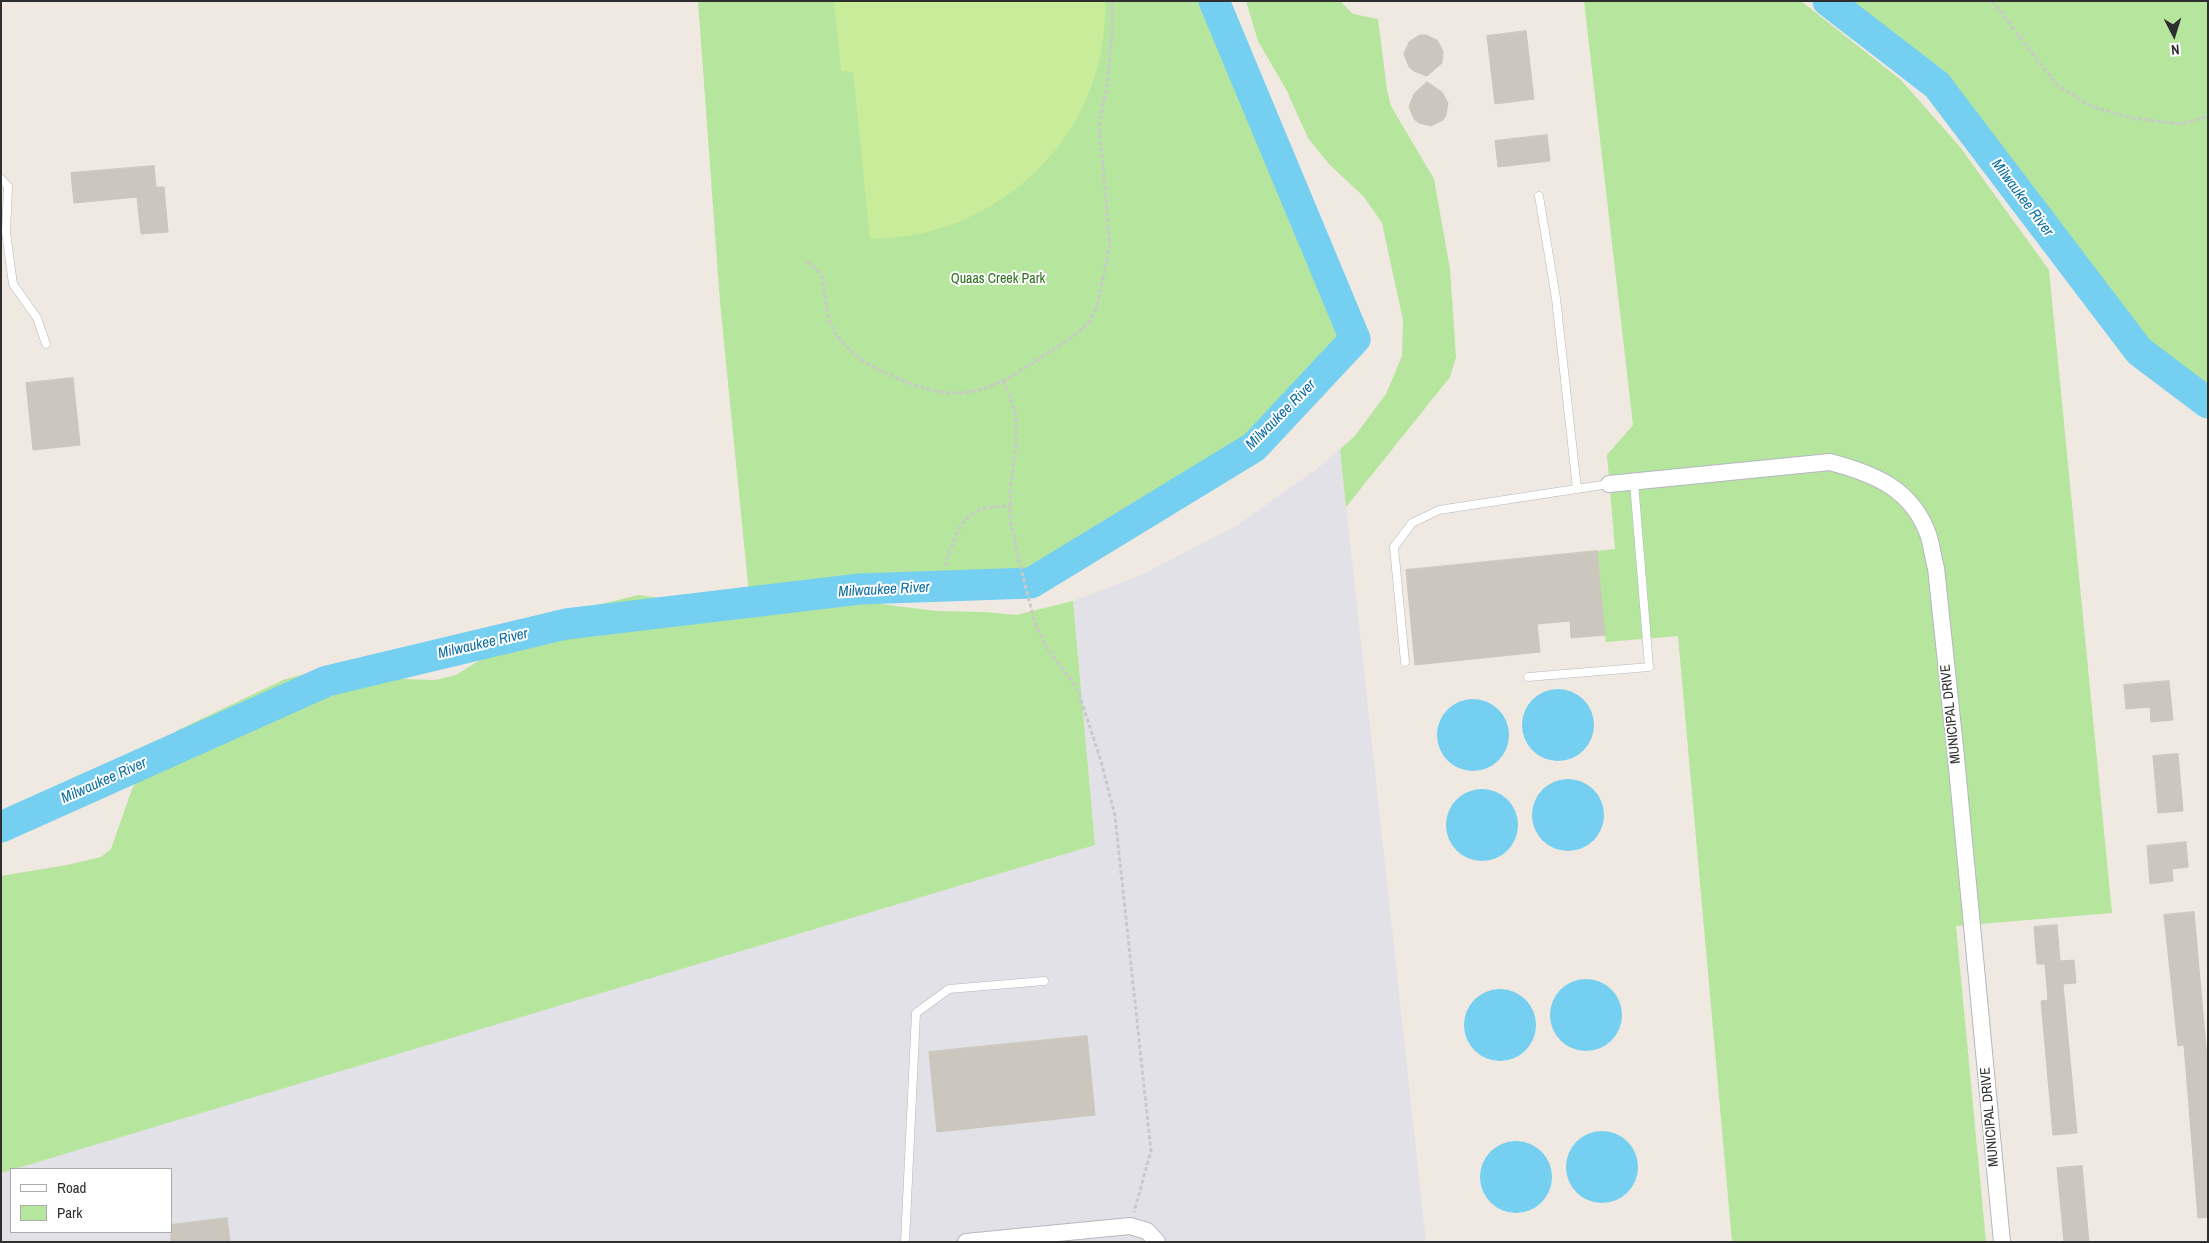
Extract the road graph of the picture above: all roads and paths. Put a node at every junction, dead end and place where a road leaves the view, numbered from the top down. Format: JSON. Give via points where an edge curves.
{"nodes":[{"id":1,"x":1112,"y":1,"type":"edge"},
{"id":2,"x":1992,"y":1,"type":"edge"},
{"id":3,"x":2208,"y":116,"type":"edge"},
{"id":4,"x":1,"y":179,"type":"edge"},
{"id":5,"x":1539,"y":196,"type":"dead end"},
{"id":6,"x":807,"y":262,"type":"dead end"},
{"id":7,"x":46,"y":344,"type":"dead end"},
{"id":8,"x":1004,"y":381,"type":"junction"},
{"id":9,"x":1634,"y":482,"type":"junction"},
{"id":10,"x":1609,"y":484,"type":"joint"},
{"id":11,"x":1577,"y":489,"type":"junction"},
{"id":12,"x":1010,"y":506,"type":"junction"},
{"id":13,"x":945,"y":566,"type":"dead end"},
{"id":14,"x":1405,"y":662,"type":"dead end"},
{"id":15,"x":1528,"y":678,"type":"dead end"},
{"id":16,"x":1044,"y":981,"type":"dead end"},
{"id":17,"x":1130,"y":1226,"type":"junction"},
{"id":18,"x":1152,"y":1236,"type":"edge"},
{"id":19,"x":905,"y":1242,"type":"edge"},
{"id":20,"x":966,"y":1242,"type":"edge"},
{"id":21,"x":2002,"y":1242,"type":"edge"}],
"edges":[{"from":1,"to":8,"type":"path","via":[[1107,87],[1099,124],[1110,247],[1094,315],[1082,330]]},
{"from":2,"to":3,"type":"path","via":[[2058,86],[2093,107],[2137,119],[2182,124]]},
{"from":4,"to":7,"type":"lane","via":[[8,186],[6,232],[13,284],[37,318]]},
{"from":5,"to":11,"type":"lane","via":[[1556,298]]},
{"from":6,"to":8,"type":"path","via":[[821,274],[832,332],[848,349],[880,370],[919,388],[944,393],[969,392]]},
{"from":8,"to":12,"type":"path","via":[[1015,411],[1017,439],[1012,461]]},
{"from":9,"to":10,"type":"street","name":"MUNICIPAL DRIVE"},
{"from":9,"to":15,"type":"lane","via":[[1649,667]]},
{"from":9,"to":21,"type":"street","name":"MUNICIPAL DRIVE","via":[[1830,462],[1863,470],[1891,486],[1916,511],[1929,537],[1936,568],[1956,757]]},
{"from":10,"to":11,"type":"lane"},
{"from":11,"to":14,"type":"lane","via":[[1439,510],[1412,523],[1394,547]]},
{"from":12,"to":13,"type":"path","via":[[983,509],[970,515],[957,534]]},
{"from":12,"to":17,"type":"path","via":[[1015,545],[1035,623],[1046,648],[1078,688],[1115,816],[1151,1152]]},
{"from":16,"to":19,"type":"lane","via":[[949,989],[916,1013]]},
{"from":17,"to":18,"type":"street"},
{"from":17,"to":20,"type":"street"}]}
